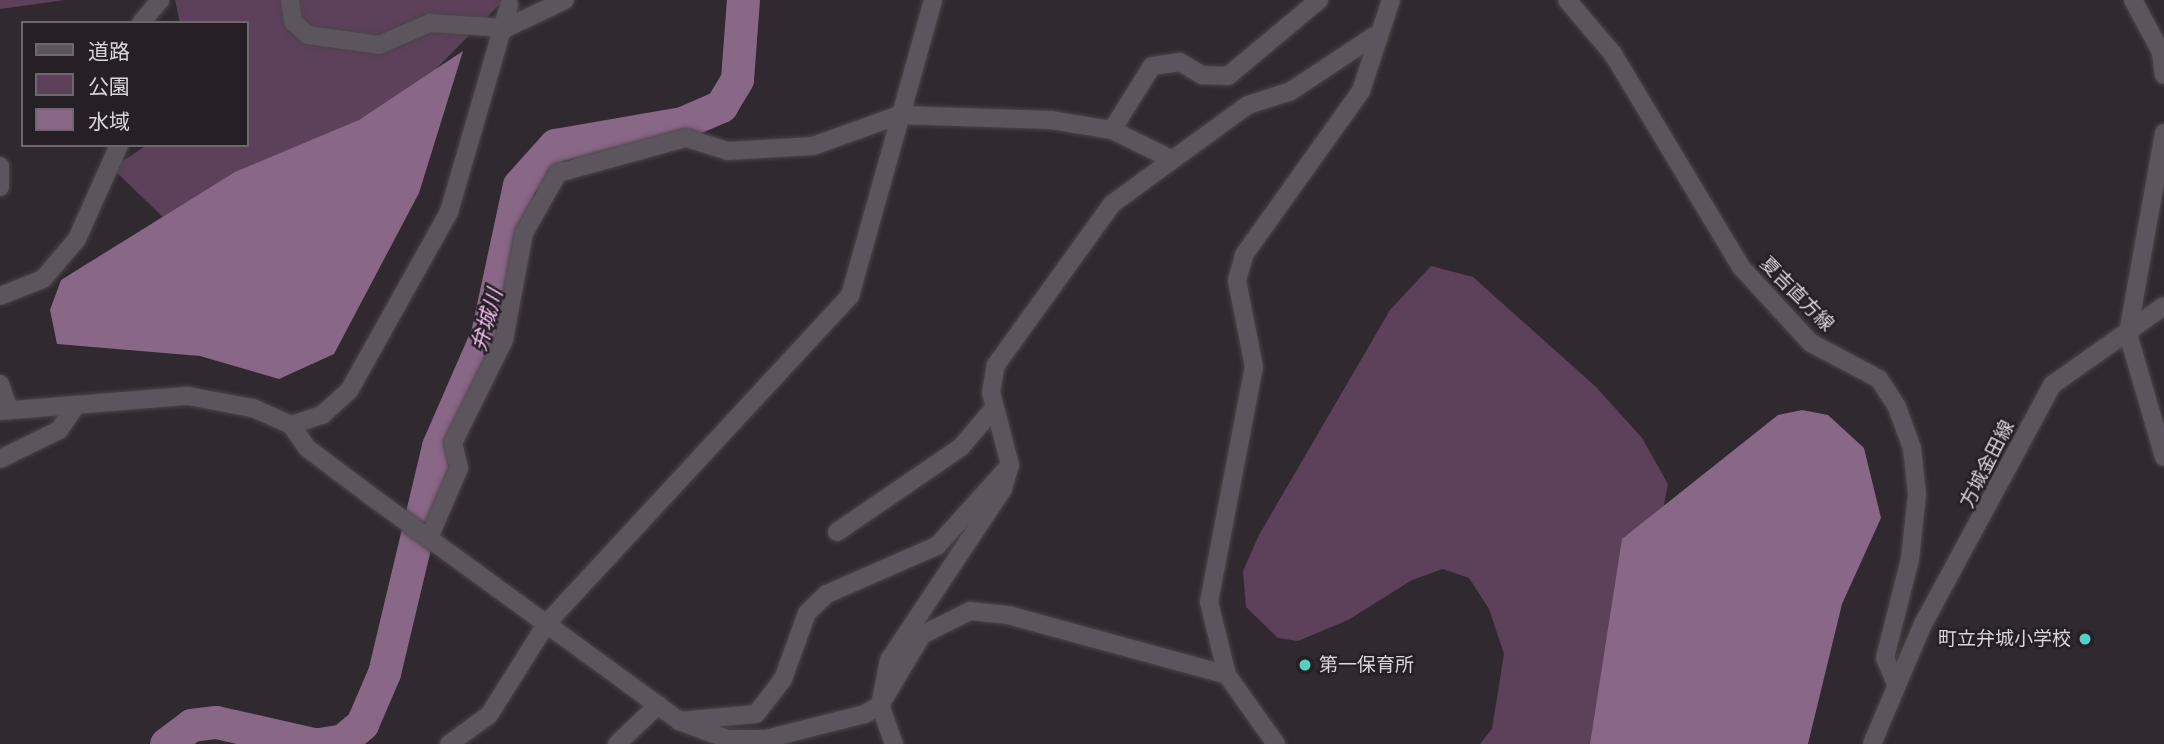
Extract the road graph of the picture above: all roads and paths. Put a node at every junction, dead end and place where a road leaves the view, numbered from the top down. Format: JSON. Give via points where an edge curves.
{"nodes":[{"id":1,"x":160,"y":0,"type":"edge"},
{"id":2,"x":290,"y":0,"type":"edge"},
{"id":3,"x":565,"y":0,"type":"edge"},
{"id":4,"x":933,"y":0,"type":"edge"},
{"id":5,"x":1319,"y":0,"type":"edge"},
{"id":6,"x":1391,"y":0,"type":"edge"},
{"id":7,"x":1567,"y":0,"type":"edge"},
{"id":8,"x":2139,"y":2,"type":"edge"},
{"id":9,"x":509,"y":5,"type":"dead end"},
{"id":10,"x":143,"y":21,"type":"edge"},
{"id":11,"x":506,"y":28,"type":"junction"},
{"id":12,"x":1374,"y":36,"type":"junction"},
{"id":13,"x":2164,"y":75,"type":"edge"},
{"id":14,"x":899,"y":115,"type":"junction"},
{"id":15,"x":1112,"y":130,"type":"junction"},
{"id":16,"x":2164,"y":133,"type":"edge"},
{"id":17,"x":118,"y":147,"type":"edge"},
{"id":18,"x":1168,"y":158,"type":"junction"},
{"id":19,"x":0,"y":166,"type":"edge"},
{"id":20,"x":0,"y":187,"type":"edge"},
{"id":21,"x":0,"y":296,"type":"edge"},
{"id":22,"x":2163,"y":308,"type":"edge"},
{"id":23,"x":2128,"y":334,"type":"junction"},
{"id":24,"x":0,"y":384,"type":"edge"},
{"id":25,"x":75,"y":407,"type":"junction"},
{"id":26,"x":995,"y":407,"type":"junction"},
{"id":27,"x":5,"y":410,"type":"edge"},
{"id":28,"x":291,"y":425,"type":"junction"},
{"id":29,"x":2164,"y":457,"type":"edge"},
{"id":30,"x":0,"y":459,"type":"edge"},
{"id":31,"x":1010,"y":464,"type":"junction"},
{"id":32,"x":837,"y":532,"type":"dead end"},
{"id":33,"x":429,"y":538,"type":"junction"},
{"id":34,"x":547,"y":623,"type":"junction"},
{"id":35,"x":1227,"y":675,"type":"junction"},
{"id":36,"x":1896,"y":684,"type":"junction"},
{"id":37,"x":658,"y":705,"type":"junction"},
{"id":38,"x":880,"y":705,"type":"junction"},
{"id":39,"x":679,"y":721,"type":"junction"},
{"id":40,"x":449,"y":744,"type":"edge"},
{"id":41,"x":617,"y":744,"type":"edge"},
{"id":42,"x":894,"y":744,"type":"edge"},
{"id":43,"x":1276,"y":744,"type":"edge"},
{"id":44,"x":1872,"y":744,"type":"edge"}],
"edges":[{"from":1,"to":10,"type":"street"},
{"from":2,"to":11,"type":"street","via":[[293,22],[308,35],[348,44],[379,45],[430,23]]},
{"from":3,"to":11,"type":"street"},
{"from":4,"to":14,"type":"street","via":[[929,30]]},
{"from":5,"to":15,"type":"street","via":[[1228,76],[1202,75],[1180,62],[1152,66]]},
{"from":6,"to":12,"type":"street"},
{"from":7,"to":36,"type":"street","name":"夏吉直方線","via":[[1613,54],[1741,267],[1811,343],[1879,379],[1897,407],[1912,448],[1917,494],[1910,559],[1885,659]]},
{"from":8,"to":13,"type":"street","via":[[2161,52]]},
{"from":9,"to":11,"type":"street"},
{"from":11,"to":28,"type":"street","via":[[449,212],[349,391],[322,415]]},
{"from":12,"to":18,"type":"street","via":[[1291,91],[1248,105]]},
{"from":12,"to":35,"type":"street","via":[[1361,91],[1244,255],[1237,280],[1254,367],[1209,602]]},
{"from":14,"to":15,"type":"street","via":[[1051,120]]},
{"from":14,"to":33,"type":"street","via":[[813,146],[728,151],[686,138],[558,173],[524,233],[504,340],[453,443],[459,468]]},
{"from":14,"to":34,"type":"street","via":[[850,296]]},
{"from":15,"to":18,"type":"street"},
{"from":16,"to":23,"type":"street"},
{"from":17,"to":21,"type":"street","via":[[77,239],[43,279]]},
{"from":18,"to":26,"type":"street","via":[[1112,204],[996,365]]},
{"from":19,"to":20,"type":"street"},
{"from":22,"to":23,"type":"street","name":"方城金田線"},
{"from":23,"to":29,"type":"street"},
{"from":23,"to":36,"type":"street","name":"方城金田線","via":[[2052,384]]},
{"from":24,"to":27,"type":"street"},
{"from":25,"to":27,"type":"street"},
{"from":25,"to":28,"type":"street","via":[[188,396],[253,408]]},
{"from":25,"to":30,"type":"street","via":[[59,430]]},
{"from":26,"to":31,"type":"street"},
{"from":26,"to":32,"type":"street","via":[[961,447]]},
{"from":28,"to":33,"type":"street","via":[[307,448]]},
{"from":31,"to":38,"type":"street","via":[[1003,489],[889,660]]},
{"from":31,"to":39,"type":"street","via":[[937,545],[817,603],[796,638],[783,679],[756,713]]},
{"from":33,"to":34,"type":"street"},
{"from":34,"to":37,"type":"street"},
{"from":34,"to":40,"type":"street","via":[[488,715]]},
{"from":35,"to":38,"type":"street","via":[[1008,615],[970,611],[922,635]]},
{"from":35,"to":43,"type":"street"},
{"from":36,"to":44,"type":"street"},
{"from":37,"to":39,"type":"street"},
{"from":37,"to":41,"type":"street"},
{"from":38,"to":39,"type":"street","via":[[766,739],[727,739]]},
{"from":38,"to":42,"type":"street"}]}
